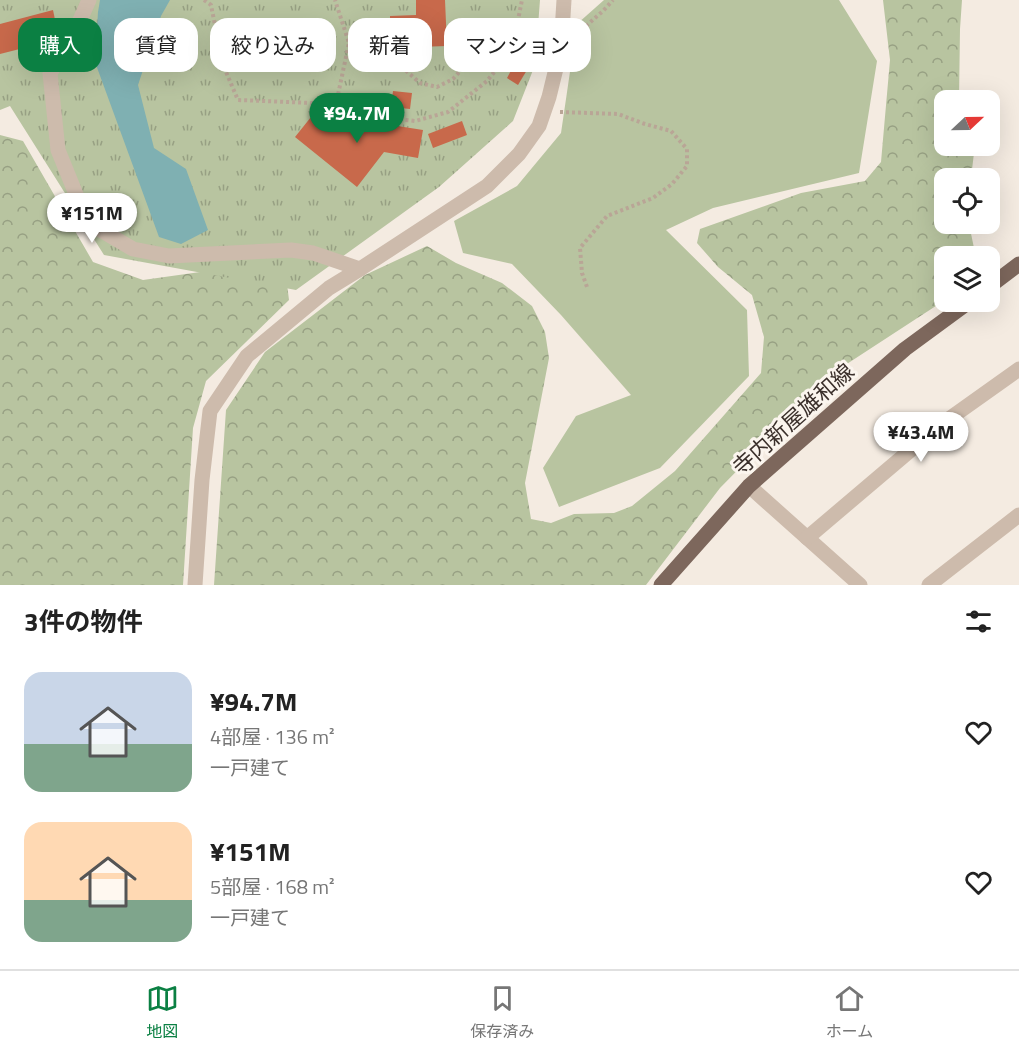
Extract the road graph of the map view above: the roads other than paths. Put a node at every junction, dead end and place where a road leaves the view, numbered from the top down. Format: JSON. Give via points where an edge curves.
{"nodes":[{"id":1,"x":89,"y":0,"type":"edge"},
{"id":2,"x":564,"y":0,"type":"edge"},
{"id":3,"x":1019,"y":264,"type":"edge"},
{"id":4,"x":360,"y":269,"type":"junction"},
{"id":5,"x":1000,"y":278,"type":"edge"},
{"id":6,"x":955,"y":312,"type":"edge"},
{"id":7,"x":1019,"y":369,"type":"edge"},
{"id":8,"x":749,"y":486,"type":"junction"},
{"id":9,"x":1019,"y":515,"type":"edge"},
{"id":10,"x":807,"y":538,"type":"junction"},
{"id":11,"x":195,"y":585,"type":"edge"},
{"id":12,"x":661,"y":585,"type":"edge"},
{"id":13,"x":860,"y":585,"type":"edge"},
{"id":14,"x":929,"y":585,"type":"edge"}],
"edges":[{"from":1,"to":4,"type":"street","via":[[50,73],[58,150],[80,204],[99,229],[133,249],[169,255],[291,250]]},
{"from":2,"to":4,"type":"street","via":[[561,48],[549,97],[539,126],[519,154],[487,186]]},
{"from":3,"to":5,"type":"main road"},
{"from":4,"to":11,"type":"street","via":[[329,288],[247,356],[210,411]]},
{"from":6,"to":8,"type":"main road","name":"寺内新屋雄和線","via":[[905,349]]},
{"from":7,"to":10,"type":"street","via":[[939,426]]},
{"from":8,"to":10,"type":"street"},
{"from":8,"to":12,"type":"main road","name":"寺内新屋雄和線"},
{"from":9,"to":14,"type":"street"},
{"from":10,"to":13,"type":"street"}]}
